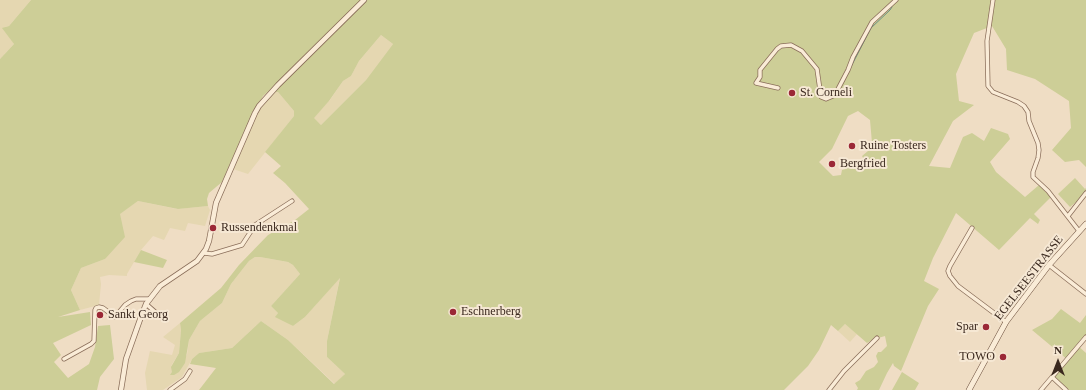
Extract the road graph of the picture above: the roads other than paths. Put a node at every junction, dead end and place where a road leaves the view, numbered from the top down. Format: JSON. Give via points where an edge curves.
{"nodes":[{"id":1,"x":364,"y":0,"type":"edge"},
{"id":2,"x":896,"y":0,"type":"edge"},
{"id":3,"x":993,"y":0,"type":"edge"},
{"id":4,"x":778,"y":88,"type":"dead end"},
{"id":5,"x":1086,"y":193,"type":"edge"},
{"id":6,"x":292,"y":201,"type":"dead end"},
{"id":7,"x":1068,"y":216,"type":"junction"},
{"id":8,"x":1086,"y":224,"type":"edge"},
{"id":9,"x":972,"y":228,"type":"dead end"},
{"id":10,"x":1079,"y":231,"type":"junction"},
{"id":11,"x":204,"y":253,"type":"junction"},
{"id":12,"x":1049,"y":265,"type":"junction"},
{"id":13,"x":1086,"y":294,"type":"edge"},
{"id":14,"x":150,"y":299,"type":"junction"},
{"id":15,"x":146,"y":304,"type":"junction"},
{"id":16,"x":162,"y":318,"type":"dead end"},
{"id":17,"x":1006,"y":322,"type":"junction"},
{"id":18,"x":1086,"y":337,"type":"edge"},
{"id":19,"x":877,"y":338,"type":"dead end"},
{"id":20,"x":64,"y":359,"type":"dead end"},
{"id":21,"x":190,"y":371,"type":"dead end"},
{"id":22,"x":1052,"y":377,"type":"junction"},
{"id":23,"x":121,"y":390,"type":"edge"},
{"id":24,"x":170,"y":390,"type":"edge"},
{"id":25,"x":829,"y":390,"type":"edge"},
{"id":26,"x":969,"y":390,"type":"edge"},
{"id":27,"x":1041,"y":390,"type":"edge"},
{"id":28,"x":1066,"y":390,"type":"edge"}],
"edges":[{"from":1,"to":11,"type":"street","via":[[259,106],[216,203],[209,241]]},
{"from":2,"to":4,"type":"street","via":[[872,22],[833,96],[826,99],[821,97],[817,69],[802,51],[791,45],[777,49],[760,70],[760,78],[756,83]]},
{"from":3,"to":7,"type":"street","via":[[987,41],[988,86],[993,92],[1018,102],[1028,112],[1039,150],[1034,177]]},
{"from":5,"to":7,"type":"street"},
{"from":6,"to":11,"type":"street","via":[[255,225],[242,244],[212,254]]},
{"from":7,"to":10,"type":"street"},
{"from":8,"to":10,"type":"main road","name":"EGELSEESTRASSE"},
{"from":9,"to":17,"type":"street","via":[[948,271],[958,286]]},
{"from":10,"to":12,"type":"main road","name":"EGELSEESTRASSE"},
{"from":11,"to":14,"type":"street","via":[[197,261],[163,284]]},
{"from":12,"to":13,"type":"street"},
{"from":12,"to":17,"type":"main road","name":"EGELSEESTRASSE"},
{"from":14,"to":15,"type":"street"},
{"from":14,"to":20,"type":"street","via":[[131,301],[115,317],[103,308],[96,308],[94,341]]},
{"from":15,"to":16,"type":"street"},
{"from":15,"to":23,"type":"street","via":[[128,353]]},
{"from":17,"to":26,"type":"main road","name":"EGELSEESTRASSE"},
{"from":18,"to":22,"type":"street"},
{"from":19,"to":25,"type":"street","via":[[844,370]]},
{"from":21,"to":24,"type":"street","via":[[185,379]]},
{"from":22,"to":27,"type":"street"},
{"from":22,"to":28,"type":"street"}]}
